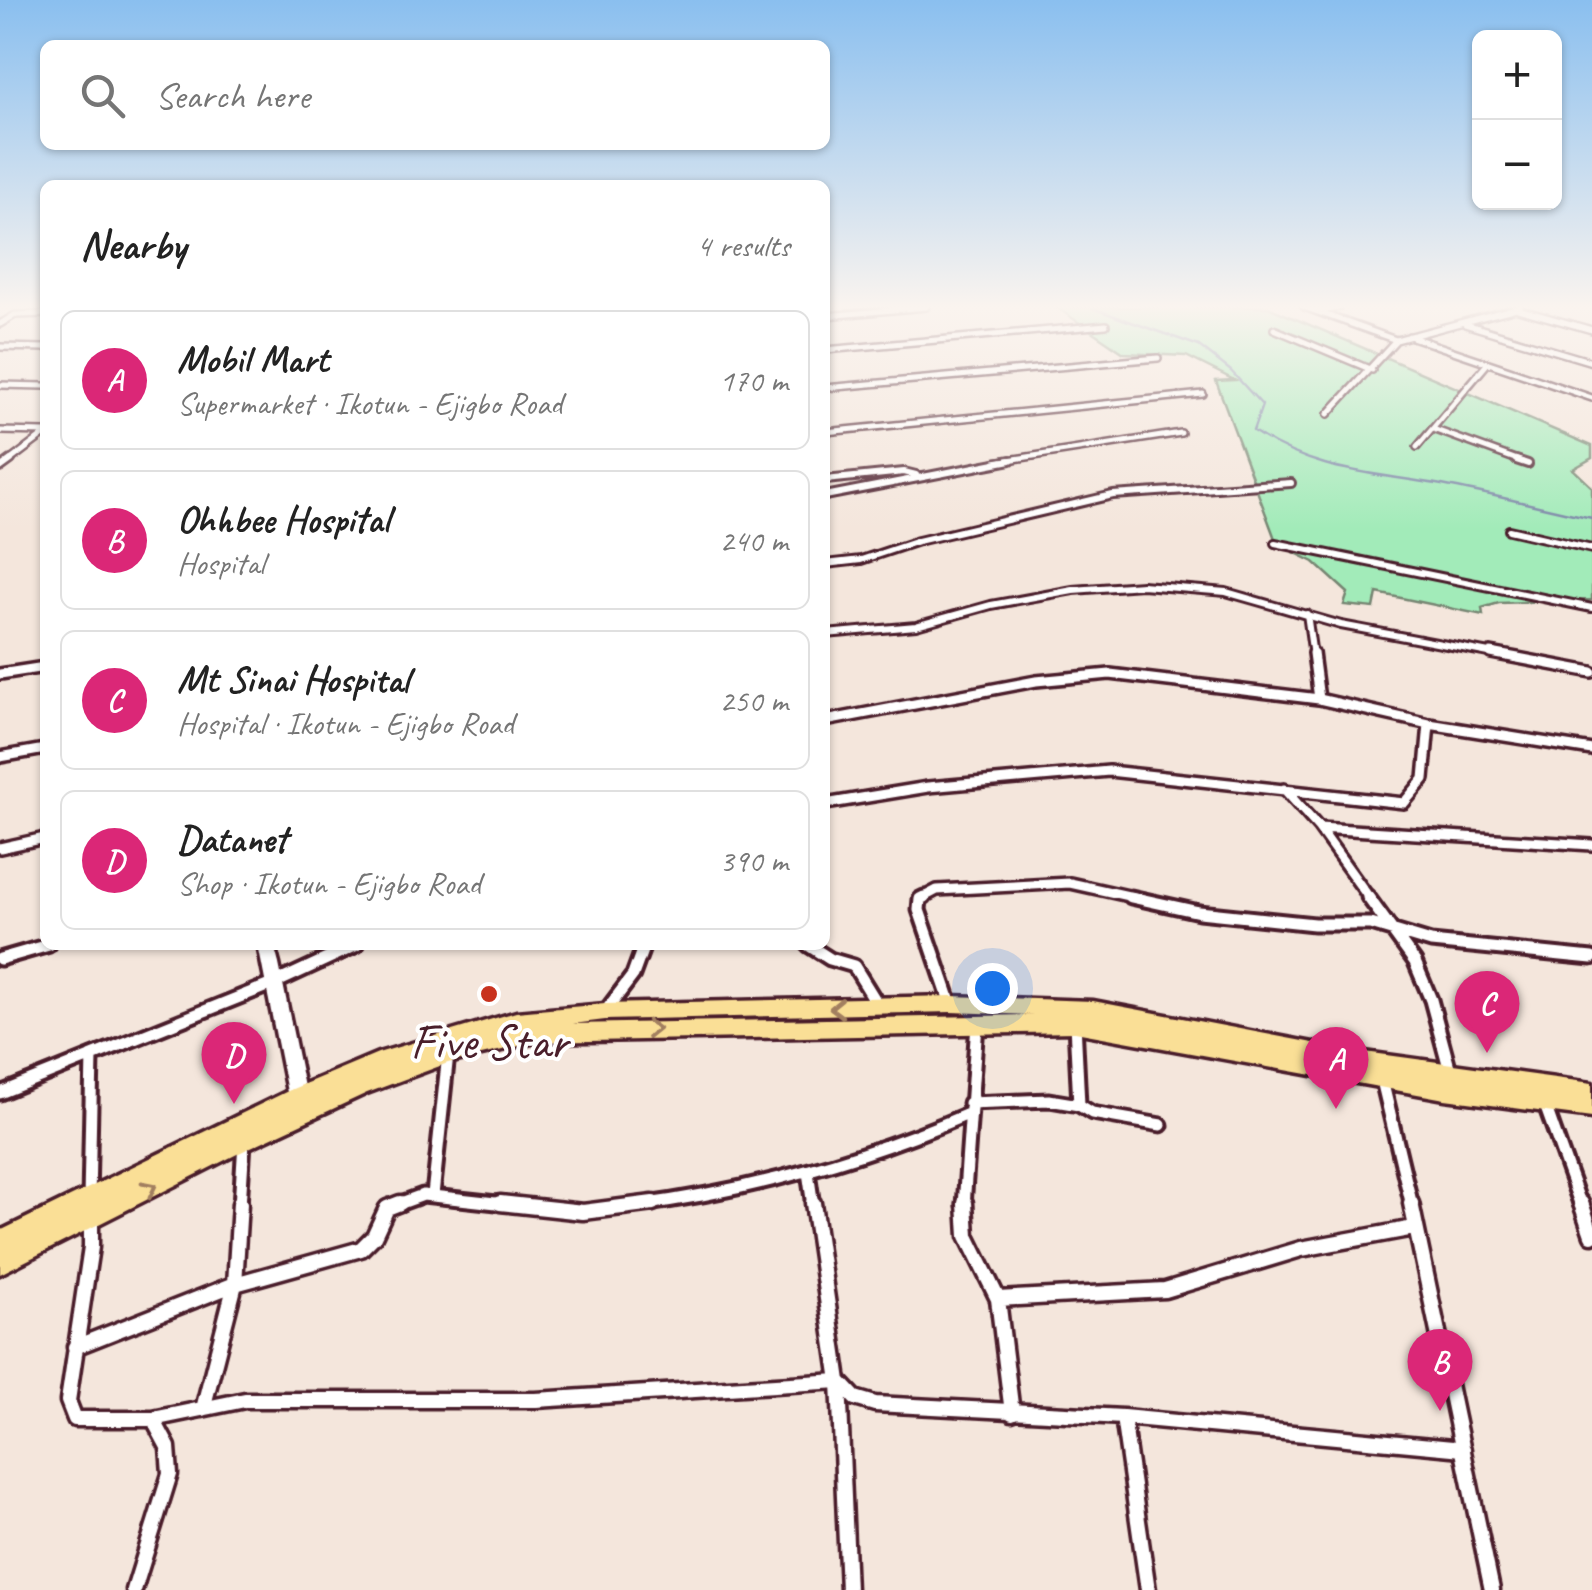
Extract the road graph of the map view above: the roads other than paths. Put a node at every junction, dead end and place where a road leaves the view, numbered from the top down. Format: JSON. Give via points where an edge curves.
{"nodes":[{"id":1,"x":900,"y":381,"type":"edge"},
{"id":2,"x":1361,"y":381,"type":"edge"},
{"id":3,"x":1473,"y":381,"type":"edge"},
{"id":4,"x":1540,"y":381,"type":"edge"},
{"id":5,"x":0,"y":385,"type":"edge"},
{"id":6,"x":40,"y":386,"type":"edge"},
{"id":7,"x":830,"y":388,"type":"edge"},
{"id":8,"x":1202,"y":394,"type":"dead end"},
{"id":9,"x":1592,"y":398,"type":"edge"},
{"id":10,"x":1328,"y":414,"type":"dead end"},
{"id":11,"x":1433,"y":430,"type":"junction"},
{"id":12,"x":0,"y":431,"type":"edge"},
{"id":13,"x":830,"y":431,"type":"edge"},
{"id":14,"x":40,"y":433,"type":"edge"},
{"id":15,"x":1181,"y":434,"type":"dead end"},
{"id":16,"x":40,"y":437,"type":"edge"},
{"id":17,"x":1418,"y":447,"type":"dead end"},
{"id":18,"x":1528,"y":464,"type":"dead end"},
{"id":19,"x":0,"y":468,"type":"edge"},
{"id":20,"x":919,"y":476,"type":"junction"},
{"id":21,"x":830,"y":479,"type":"edge"},
{"id":22,"x":1291,"y":484,"type":"dead end"},
{"id":23,"x":830,"y":495,"type":"edge"},
{"id":24,"x":1509,"y":530,"type":"dead end"},
{"id":25,"x":1275,"y":543,"type":"dead end"},
{"id":26,"x":1592,"y":549,"type":"edge"},
{"id":27,"x":830,"y":563,"type":"edge"},
{"id":28,"x":1592,"y":608,"type":"edge"},
{"id":29,"x":1307,"y":614,"type":"junction"},
{"id":30,"x":830,"y":634,"type":"edge"},
{"id":31,"x":40,"y":667,"type":"edge"},
{"id":32,"x":1592,"y":672,"type":"edge"},
{"id":33,"x":0,"y":674,"type":"edge"},
{"id":34,"x":1319,"y":698,"type":"junction"},
{"id":35,"x":830,"y":721,"type":"edge"},
{"id":36,"x":1429,"y":724,"type":"junction"},
{"id":37,"x":40,"y":749,"type":"edge"},
{"id":38,"x":1592,"y":750,"type":"edge"},
{"id":39,"x":0,"y":757,"type":"edge"},
{"id":40,"x":1284,"y":789,"type":"junction"},
{"id":41,"x":830,"y":803,"type":"edge"},
{"id":42,"x":1318,"y":828,"type":"junction"},
{"id":43,"x":40,"y":839,"type":"edge"},
{"id":44,"x":1592,"y":845,"type":"edge"},
{"id":45,"x":0,"y":848,"type":"edge"},
{"id":46,"x":1392,"y":932,"type":"junction"},
{"id":47,"x":40,"y":948,"type":"edge"},
{"id":48,"x":267,"y":950,"type":"edge"},
{"id":49,"x":346,"y":950,"type":"edge"},
{"id":50,"x":642,"y":950,"type":"edge"},
{"id":51,"x":814,"y":950,"type":"edge"},
{"id":52,"x":1592,"y":958,"type":"edge"},
{"id":53,"x":0,"y":959,"type":"edge"},
{"id":54,"x":277,"y":982,"type":"junction"},
{"id":55,"x":952,"y":1004,"type":"junction"},
{"id":56,"x":879,"y":1008,"type":"junction"},
{"id":57,"x":603,"y":1021,"type":"junction"},
{"id":58,"x":1075,"y":1022,"type":"junction"},
{"id":59,"x":977,"y":1024,"type":"junction"},
{"id":60,"x":448,"y":1054,"type":"junction"},
{"id":61,"x":92,"y":1056,"type":"junction"},
{"id":62,"x":1380,"y":1071,"type":"junction"},
{"id":63,"x":1450,"y":1073,"type":"junction"},
{"id":64,"x":1592,"y":1092,"type":"edge"},
{"id":65,"x":0,"y":1093,"type":"edge"},
{"id":66,"x":297,"y":1097,"type":"junction"},
{"id":67,"x":1544,"y":1102,"type":"junction"},
{"id":68,"x":1078,"y":1105,"type":"junction"},
{"id":69,"x":1592,"y":1108,"type":"edge"},
{"id":70,"x":968,"y":1109,"type":"junction"},
{"id":71,"x":1161,"y":1125,"type":"dead end"},
{"id":72,"x":244,"y":1140,"type":"junction"},
{"id":73,"x":808,"y":1172,"type":"junction"},
{"id":74,"x":433,"y":1195,"type":"junction"},
{"id":75,"x":89,"y":1196,"type":"junction"},
{"id":76,"x":91,"y":1218,"type":"junction"},
{"id":77,"x":1414,"y":1228,"type":"junction"},
{"id":78,"x":1592,"y":1235,"type":"edge"},
{"id":79,"x":0,"y":1242,"type":"edge"},
{"id":80,"x":0,"y":1263,"type":"edge"},
{"id":81,"x":235,"y":1284,"type":"junction"},
{"id":82,"x":998,"y":1299,"type":"junction"},
{"id":83,"x":75,"y":1347,"type":"junction"},
{"id":84,"x":839,"y":1382,"type":"junction"},
{"id":85,"x":204,"y":1408,"type":"junction"},
{"id":86,"x":1012,"y":1413,"type":"junction"},
{"id":87,"x":1123,"y":1417,"type":"junction"},
{"id":88,"x":153,"y":1419,"type":"junction"},
{"id":89,"x":1464,"y":1449,"type":"junction"},
{"id":90,"x":134,"y":1590,"type":"edge"},
{"id":91,"x":848,"y":1590,"type":"edge"},
{"id":92,"x":1148,"y":1590,"type":"edge"},
{"id":93,"x":1492,"y":1590,"type":"edge"}],
"edges":[{"from":1,"to":7,"type":"street"},
{"from":2,"to":10,"type":"street"},
{"from":3,"to":11,"type":"street"},
{"from":4,"to":9,"type":"street"},
{"from":5,"to":6,"type":"street"},
{"from":8,"to":13,"type":"street"},
{"from":11,"to":17,"type":"street"},
{"from":11,"to":18,"type":"street"},
{"from":12,"to":14,"type":"street"},
{"from":15,"to":20,"type":"street"},
{"from":16,"to":19,"type":"street"},
{"from":20,"to":21,"type":"street"},
{"from":20,"to":23,"type":"street"},
{"from":22,"to":27,"type":"street","via":[[1112,494]]},
{"from":24,"to":26,"type":"street"},
{"from":25,"to":28,"type":"street"},
{"from":29,"to":30,"type":"street","via":[[1226,592],[1121,584],[990,605],[916,626]]},
{"from":29,"to":32,"type":"street"},
{"from":29,"to":34,"type":"street"},
{"from":31,"to":33,"type":"street"},
{"from":34,"to":35,"type":"street","via":[[1110,674]]},
{"from":34,"to":36,"type":"street"},
{"from":36,"to":38,"type":"street"},
{"from":36,"to":40,"type":"street","via":[[1428,764],[1416,795],[1404,803]]},
{"from":37,"to":39,"type":"street"},
{"from":40,"to":41,"type":"street","via":[[1094,771]]},
{"from":40,"to":42,"type":"street"},
{"from":42,"to":44,"type":"street"},
{"from":42,"to":46,"type":"street"},
{"from":43,"to":45,"type":"street"},
{"from":46,"to":52,"type":"street"},
{"from":46,"to":55,"type":"street","via":[[1371,924],[1200,912],[1070,883],[937,890],[920,900],[920,924]]},
{"from":46,"to":63,"type":"street","via":[[1424,980]]},
{"from":47,"to":53,"type":"street"},
{"from":48,"to":54,"type":"street"},
{"from":49,"to":54,"type":"street"},
{"from":50,"to":57,"type":"street"},
{"from":51,"to":56,"type":"street","via":[[858,968]]},
{"from":54,"to":61,"type":"street"},
{"from":54,"to":66,"type":"street"},
{"from":55,"to":56,"type":"main road"},
{"from":55,"to":62,"type":"main road","via":[[1093,1008]]},
{"from":56,"to":57,"type":"main road","one_way":true},
{"from":57,"to":59,"type":"main road","one_way":true},
{"from":57,"to":60,"type":"main road"},
{"from":57,"to":66,"type":"main road","via":[[516,1021],[424,1045]]},
{"from":58,"to":59,"type":"main road"},
{"from":58,"to":62,"type":"main road"},
{"from":58,"to":68,"type":"street"},
{"from":59,"to":70,"type":"street"},
{"from":60,"to":72,"type":"main road"},
{"from":60,"to":74,"type":"street"},
{"from":61,"to":65,"type":"street"},
{"from":61,"to":75,"type":"street"},
{"from":62,"to":63,"type":"main road"},
{"from":62,"to":67,"type":"main road"},
{"from":62,"to":77,"type":"street"},
{"from":63,"to":64,"type":"main road"},
{"from":66,"to":75,"type":"main road"},
{"from":67,"to":69,"type":"main road"},
{"from":67,"to":78,"type":"street"},
{"from":68,"to":70,"type":"street","via":[[1050,1100]]},
{"from":68,"to":71,"type":"street"},
{"from":70,"to":73,"type":"street","via":[[906,1141]]},
{"from":70,"to":82,"type":"street","via":[[967,1236]]},
{"from":76,"to":72,"type":"main road","one_way":true},
{"from":72,"to":81,"type":"street"},
{"from":73,"to":74,"type":"street","via":[[583,1212]]},
{"from":73,"to":84,"type":"street"},
{"from":74,"to":81,"type":"street","via":[[386,1208],[361,1249]]},
{"from":75,"to":76,"type":"street"},
{"from":75,"to":79,"type":"main road"},
{"from":76,"to":80,"type":"main road"},
{"from":76,"to":83,"type":"street"},
{"from":77,"to":82,"type":"street","via":[[1300,1249],[1165,1290]]},
{"from":77,"to":89,"type":"street"},
{"from":81,"to":83,"type":"street"},
{"from":81,"to":85,"type":"street"},
{"from":82,"to":86,"type":"street"},
{"from":83,"to":88,"type":"street","via":[[68,1400],[74,1418]]},
{"from":84,"to":85,"type":"street","via":[[536,1400],[246,1400]]},
{"from":84,"to":86,"type":"street","via":[[855,1398],[875,1404]]},
{"from":84,"to":91,"type":"street"},
{"from":85,"to":88,"type":"street"},
{"from":86,"to":87,"type":"street"},
{"from":87,"to":89,"type":"street"},
{"from":87,"to":92,"type":"street"},
{"from":88,"to":90,"type":"street","via":[[168,1447],[170,1474]]},
{"from":89,"to":93,"type":"street"}]}
